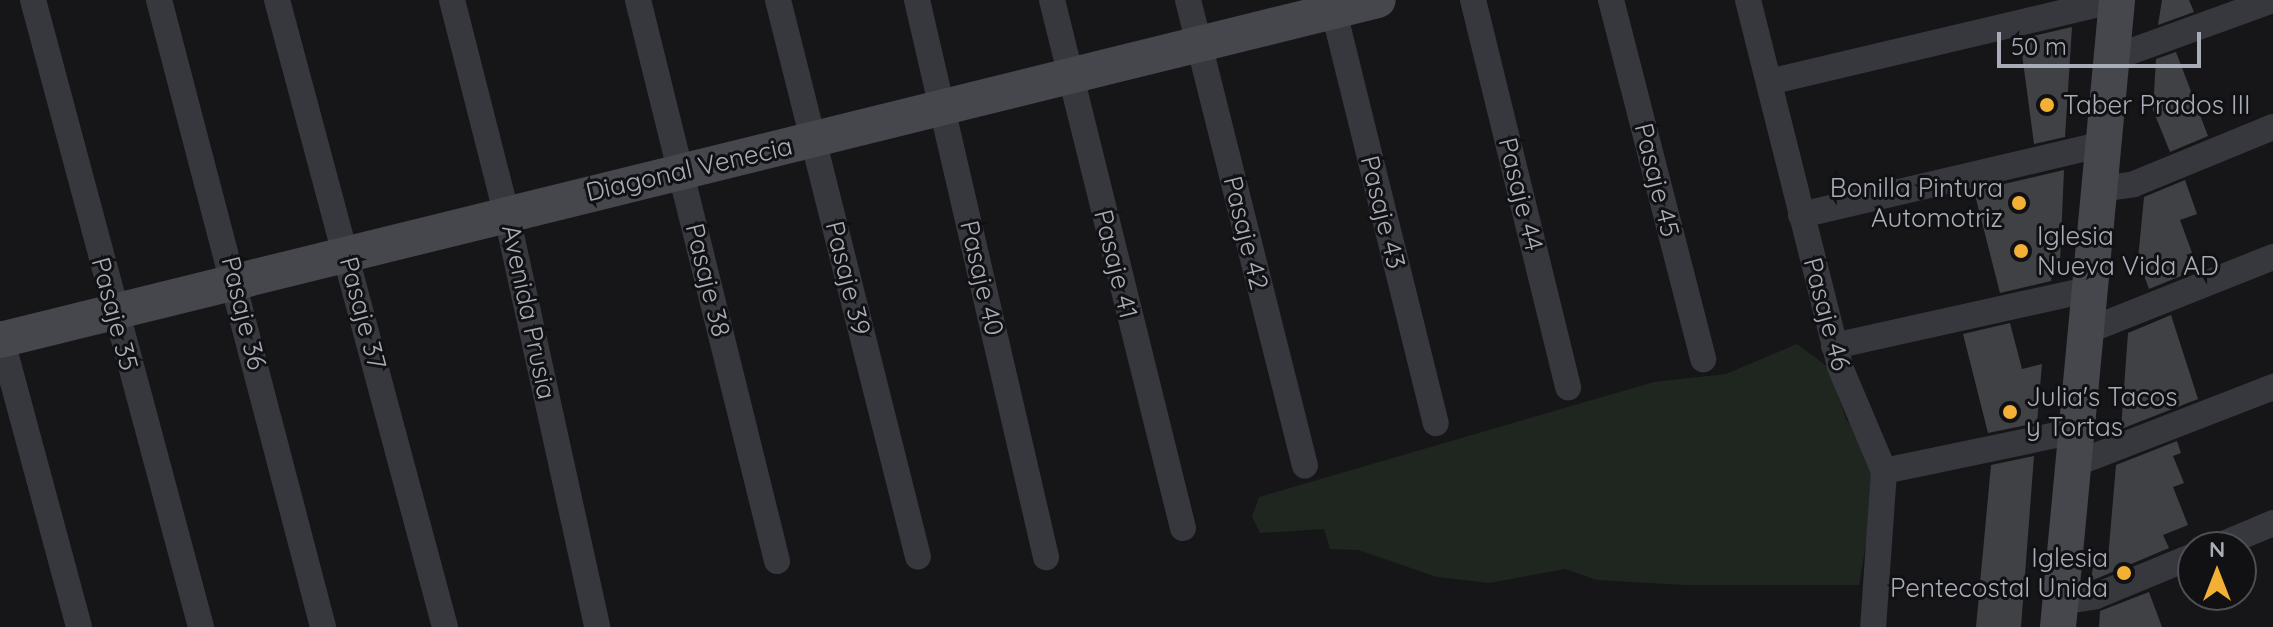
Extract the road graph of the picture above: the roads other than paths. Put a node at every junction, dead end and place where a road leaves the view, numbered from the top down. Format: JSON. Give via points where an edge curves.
{"nodes":[{"id":1,"x":33,"y":0,"type":"edge"},
{"id":2,"x":159,"y":0,"type":"edge"},
{"id":3,"x":277,"y":0,"type":"edge"},
{"id":4,"x":452,"y":0,"type":"edge"},
{"id":5,"x":638,"y":0,"type":"edge"},
{"id":6,"x":778,"y":0,"type":"edge"},
{"id":7,"x":917,"y":0,"type":"edge"},
{"id":8,"x":1052,"y":0,"type":"edge"},
{"id":9,"x":1188,"y":0,"type":"edge"},
{"id":10,"x":1378,"y":0,"type":"edge"},
{"id":11,"x":1473,"y":0,"type":"edge"},
{"id":12,"x":1611,"y":0,"type":"edge"},
{"id":13,"x":1748,"y":0,"type":"edge"},
{"id":14,"x":2116,"y":0,"type":"edge"},
{"id":15,"x":2273,"y":0,"type":"edge"},
{"id":16,"x":1333,"y":6,"type":"edge"},
{"id":17,"x":1199,"y":46,"type":"junction"},
{"id":18,"x":2110,"y":59,"type":"junction"},
{"id":19,"x":1070,"y":79,"type":"junction"},
{"id":20,"x":1769,"y":82,"type":"junction"},
{"id":21,"x":942,"y":109,"type":"junction"},
{"id":22,"x":2273,"y":127,"type":"edge"},
{"id":23,"x":813,"y":140,"type":"junction"},
{"id":24,"x":2103,"y":144,"type":"junction"},
{"id":25,"x":681,"y":170,"type":"junction"},
{"id":26,"x":2100,"y":189,"type":"junction"},
{"id":27,"x":506,"y":212,"type":"junction"},
{"id":28,"x":1801,"y":215,"type":"junction"},
{"id":29,"x":347,"y":253,"type":"junction"},
{"id":30,"x":2273,"y":257,"type":"edge"},
{"id":31,"x":236,"y":278,"type":"junction"},
{"id":32,"x":2091,"y":289,"type":"junction"},
{"id":33,"x":114,"y":312,"type":"junction"},
{"id":34,"x":2087,"y":331,"type":"junction"},
{"id":35,"x":0,"y":338,"type":"edge"},
{"id":36,"x":1834,"y":346,"type":"junction"},
{"id":37,"x":1703,"y":359,"type":"dead end"},
{"id":38,"x":2273,"y":387,"type":"edge"},
{"id":39,"x":1568,"y":388,"type":"dead end"},
{"id":40,"x":1436,"y":423,"type":"dead end"},
{"id":41,"x":2074,"y":448,"type":"junction"},
{"id":42,"x":1305,"y":466,"type":"dead end"},
{"id":43,"x":1884,"y":471,"type":"junction"},
{"id":44,"x":2273,"y":523,"type":"edge"},
{"id":45,"x":1183,"y":528,"type":"dead end"},
{"id":46,"x":2254,"y":531,"type":"edge"},
{"id":47,"x":918,"y":557,"type":"dead end"},
{"id":48,"x":1046,"y":557,"type":"dead end"},
{"id":49,"x":777,"y":561,"type":"dead end"},
{"id":50,"x":2177,"y":563,"type":"edge"},
{"id":51,"x":2059,"y":615,"type":"edge"},
{"id":52,"x":79,"y":627,"type":"edge"},
{"id":53,"x":201,"y":627,"type":"edge"},
{"id":54,"x":323,"y":627,"type":"edge"},
{"id":55,"x":445,"y":627,"type":"edge"},
{"id":56,"x":597,"y":627,"type":"edge"},
{"id":57,"x":1873,"y":627,"type":"edge"}],
"edges":[{"from":1,"to":33,"type":"street","name":"Pasaje 35"},
{"from":2,"to":31,"type":"street","name":"Pasaje 36"},
{"from":3,"to":29,"type":"street","name":"Pasaje 37"},
{"from":4,"to":27,"type":"street","name":"Avenida Prusia"},
{"from":5,"to":25,"type":"street","name":"Pasaje 38"},
{"from":6,"to":23,"type":"street","name":"Pasaje 39"},
{"from":7,"to":21,"type":"street","name":"Pasaje 40"},
{"from":8,"to":19,"type":"street","name":"Pasaje 41"},
{"from":9,"to":17,"type":"street","name":"Pasaje 42"},
{"from":10,"to":16,"type":"street","name":"Diagonal Venecia"},
{"from":11,"to":39,"type":"street","name":"Pasaje 44"},
{"from":12,"to":37,"type":"street","name":"Pasaje 45"},
{"from":13,"to":20,"type":"street","name":"Pasaje 46"},
{"from":14,"to":18,"type":"street"},
{"from":14,"to":20,"type":"street"},
{"from":15,"to":18,"type":"street"},
{"from":16,"to":17,"type":"street","name":"Diagonal Venecia"},
{"from":16,"to":40,"type":"street","name":"Pasaje 43"},
{"from":17,"to":19,"type":"street","name":"Diagonal Venecia"},
{"from":17,"to":42,"type":"street","name":"Pasaje 42"},
{"from":18,"to":24,"type":"street"},
{"from":19,"to":21,"type":"street","name":"Diagonal Venecia"},
{"from":19,"to":45,"type":"street","name":"Pasaje 41"},
{"from":20,"to":28,"type":"street","name":"Pasaje 46"},
{"from":21,"to":23,"type":"street","name":"Diagonal Venecia"},
{"from":21,"to":48,"type":"street","name":"Pasaje 40"},
{"from":22,"to":26,"type":"street","via":[[2134,184]]},
{"from":23,"to":25,"type":"street","name":"Diagonal Venecia"},
{"from":23,"to":47,"type":"street","name":"Pasaje 39"},
{"from":24,"to":26,"type":"street"},
{"from":24,"to":28,"type":"street"},
{"from":25,"to":27,"type":"street","name":"Diagonal Venecia"},
{"from":25,"to":49,"type":"street","name":"Pasaje 38"},
{"from":26,"to":32,"type":"street"},
{"from":27,"to":29,"type":"street","name":"Diagonal Venecia"},
{"from":27,"to":56,"type":"street","name":"Avenida Prusia"},
{"from":28,"to":36,"type":"street","name":"Pasaje 46"},
{"from":29,"to":31,"type":"street","name":"Diagonal Venecia"},
{"from":29,"to":55,"type":"street","name":"Pasaje 37"},
{"from":30,"to":34,"type":"street"},
{"from":31,"to":33,"type":"street","name":"Diagonal Venecia"},
{"from":31,"to":54,"type":"street","name":"Pasaje 36"},
{"from":32,"to":34,"type":"street"},
{"from":32,"to":36,"type":"street"},
{"from":33,"to":35,"type":"street","name":"Diagonal Venecia"},
{"from":33,"to":53,"type":"street","name":"Pasaje 35"},
{"from":34,"to":41,"type":"street"},
{"from":35,"to":52,"type":"street"},
{"from":36,"to":43,"type":"street","name":"Pasaje 46"},
{"from":38,"to":41,"type":"street"},
{"from":41,"to":43,"type":"street"},
{"from":41,"to":51,"type":"street"},
{"from":43,"to":57,"type":"street","name":"Pasaje 46"},
{"from":44,"to":46,"type":"street"},
{"from":50,"to":51,"type":"street"}]}
